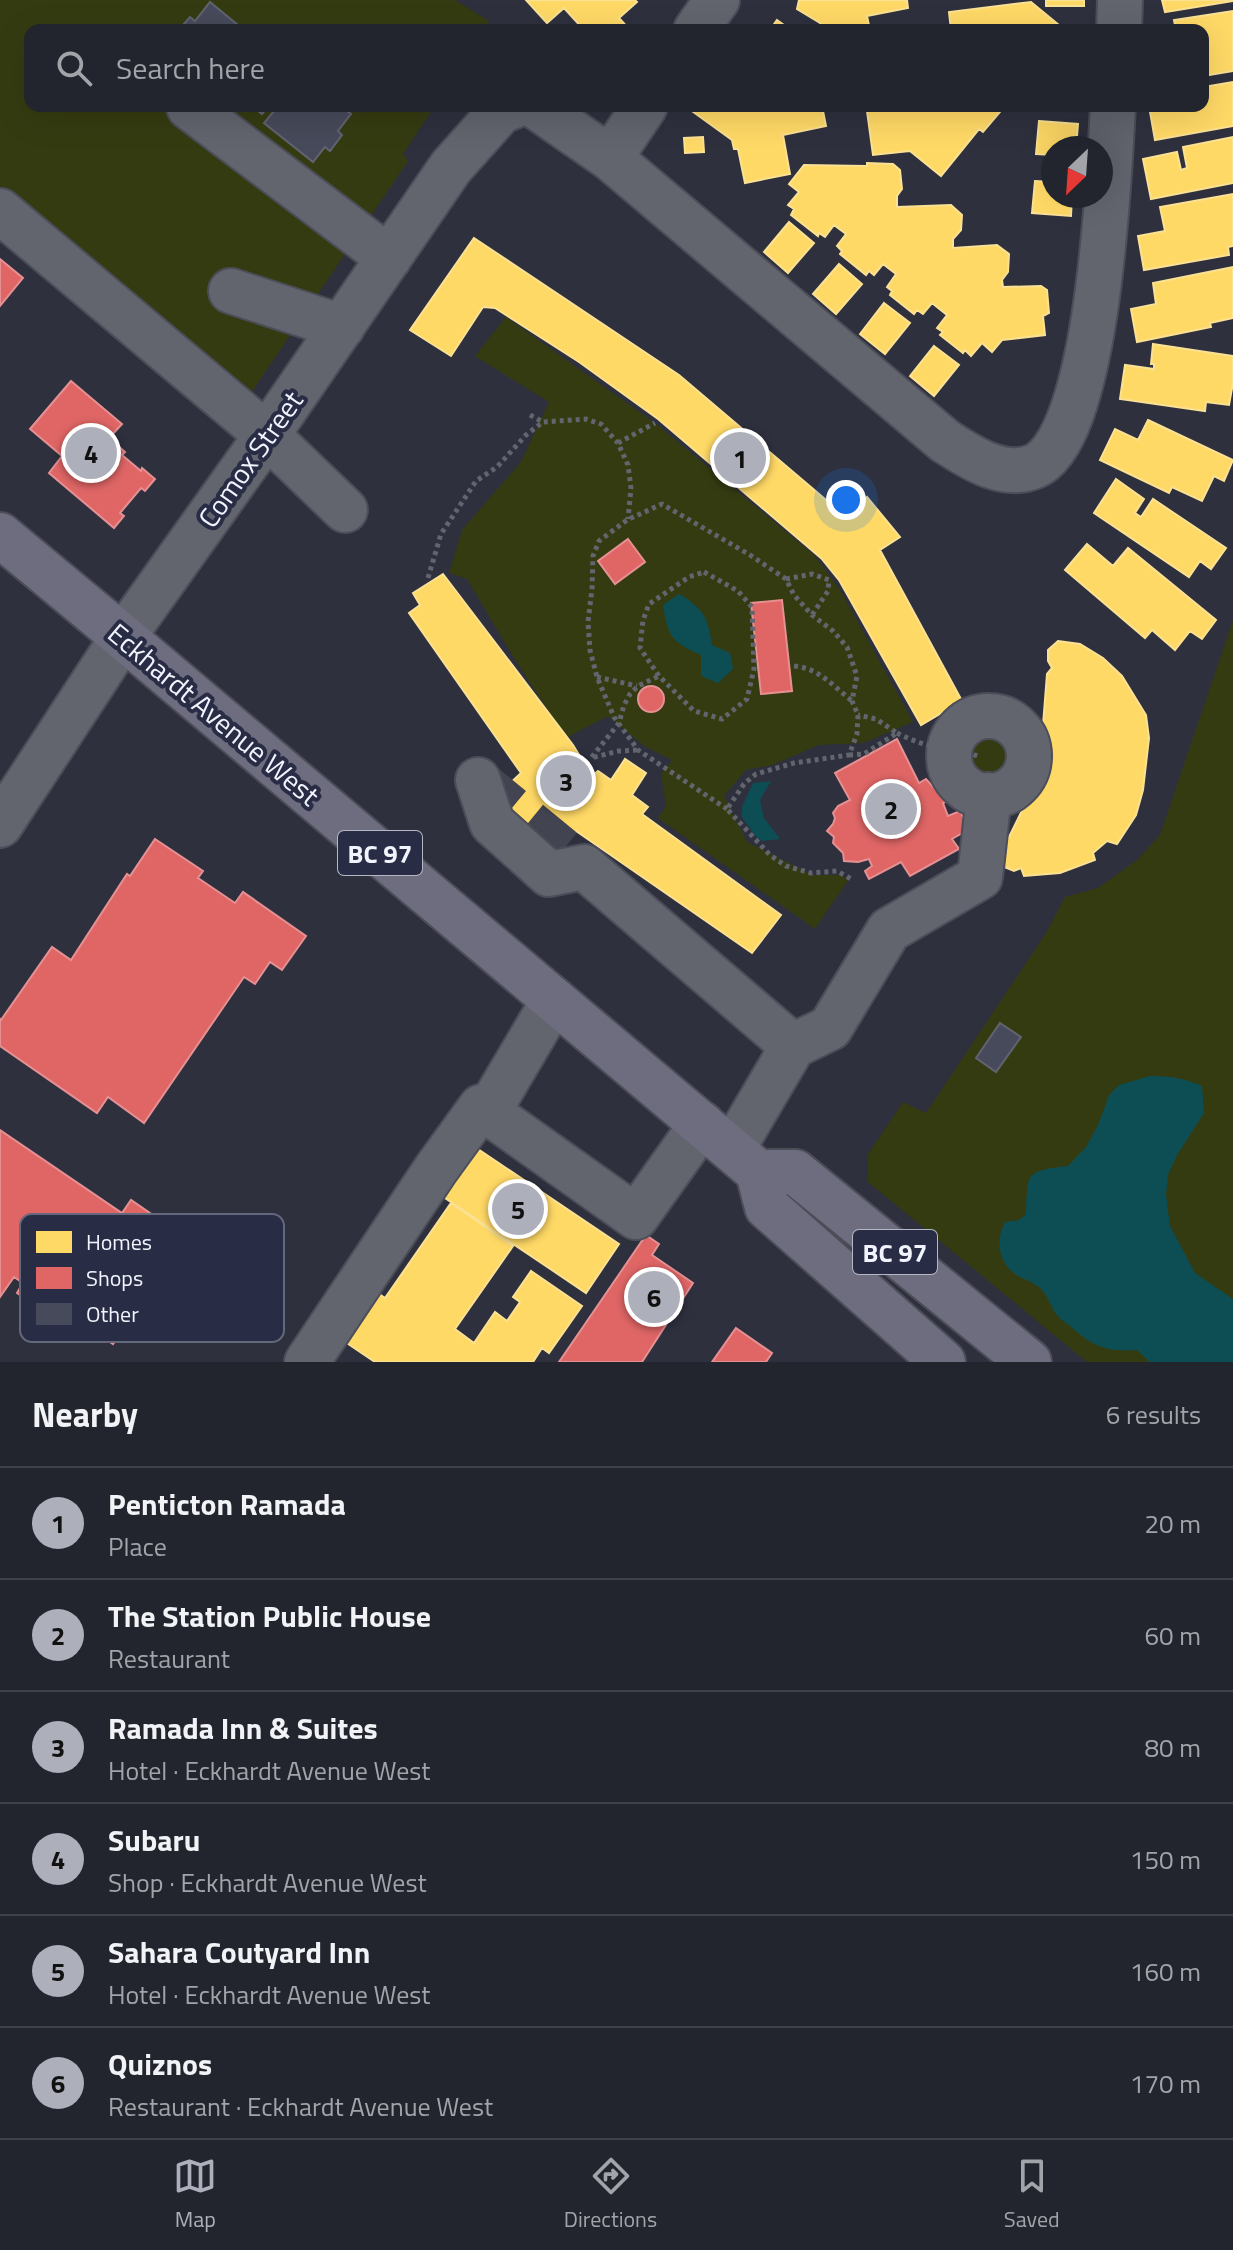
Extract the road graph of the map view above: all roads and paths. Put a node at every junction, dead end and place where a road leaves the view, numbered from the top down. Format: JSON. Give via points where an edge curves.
{"nodes":[{"id":1,"x":717,"y":0,"type":"edge"},
{"id":2,"x":1120,"y":0,"type":"edge"},
{"id":3,"x":700,"y":24,"type":"edge"},
{"id":4,"x":1119,"y":24,"type":"edge"},
{"id":5,"x":196,"y":112,"type":"edge"},
{"id":6,"x":500,"y":112,"type":"edge"},
{"id":7,"x":544,"y":112,"type":"edge"},
{"id":8,"x":641,"y":112,"type":"edge"},
{"id":9,"x":1113,"y":112,"type":"edge"},
{"id":10,"x":610,"y":158,"type":"junction"},
{"id":11,"x":0,"y":211,"type":"edge"},
{"id":12,"x":389,"y":258,"type":"junction"},
{"id":13,"x":231,"y":291,"type":"dead end"},
{"id":14,"x":342,"y":327,"type":"junction"},
{"id":15,"x":530,"y":415,"type":"dead end"},
{"id":16,"x":543,"y":422,"type":"junction"},
{"id":17,"x":655,"y":423,"type":"dead end"},
{"id":18,"x":267,"y":435,"type":"junction"},
{"id":19,"x":618,"y":443,"type":"junction"},
{"id":20,"x":345,"y":510,"type":"dead end"},
{"id":21,"x":627,"y":520,"type":"junction"},
{"id":22,"x":0,"y":535,"type":"edge"},
{"id":23,"x":428,"y":578,"type":"dead end"},
{"id":24,"x":786,"y":579,"type":"junction"},
{"id":25,"x":812,"y":615,"type":"junction"},
{"id":26,"x":123,"y":637,"type":"junction"},
{"id":27,"x":794,"y":666,"type":"dead end"},
{"id":28,"x":659,"y":676,"type":"junction"},
{"id":29,"x":597,"y":677,"type":"junction"},
{"id":30,"x":638,"y":686,"type":"junction"},
{"id":31,"x":852,"y":701,"type":"junction"},
{"id":32,"x":858,"y":715,"type":"junction"},
{"id":33,"x":619,"y":723,"type":"junction"},
{"id":34,"x":897,"y":733,"type":"junction"},
{"id":35,"x":638,"y":750,"type":"junction"},
{"id":36,"x":949,"y":750,"type":"junction"},
{"id":37,"x":864,"y":754,"type":"junction"},
{"id":38,"x":849,"y":755,"type":"junction"},
{"id":39,"x":856,"y":761,"type":"dead end"},
{"id":40,"x":478,"y":780,"type":"dead end"},
{"id":41,"x":989,"y":795,"type":"junction"},
{"id":42,"x":727,"y":809,"type":"junction"},
{"id":43,"x":0,"y":825,"type":"edge"},
{"id":44,"x":853,"y":880,"type":"dead end"},
{"id":45,"x":554,"y":1000,"type":"junction"},
{"id":46,"x":793,"y":1046,"type":"junction"},
{"id":47,"x":488,"y":1112,"type":"junction"},
{"id":48,"x":731,"y":1149,"type":"junction"},
{"id":49,"x":881,"y":1308,"type":"junction"},
{"id":50,"x":307,"y":1362,"type":"edge"},
{"id":51,"x":896,"y":1362,"type":"edge"},
{"id":52,"x":943,"y":1362,"type":"edge"},
{"id":53,"x":1029,"y":1362,"type":"edge"}],
"edges":[{"from":1,"to":3,"type":"street"},
{"from":2,"to":4,"type":"street"},
{"from":5,"to":12,"type":"street"},
{"from":6,"to":12,"type":"street","name":"Comox Street","via":[[451,167]]},
{"from":7,"to":10,"type":"street"},
{"from":8,"to":10,"type":"street"},
{"from":9,"to":10,"type":"street","via":[[1102,260],[1086,363],[1057,448],[1037,465],[1022,469],[990,466],[945,441]]},
{"from":11,"to":18,"type":"street"},
{"from":12,"to":14,"type":"street","name":"Comox Street"},
{"from":13,"to":14,"type":"street"},
{"from":14,"to":18,"type":"street","name":"Comox Street"},
{"from":15,"to":16,"type":"path"},
{"from":16,"to":19,"type":"path","via":[[586,419],[601,424]]},
{"from":16,"to":23,"type":"path","via":[[476,481],[441,534]]},
{"from":17,"to":19,"type":"path"},
{"from":18,"to":20,"type":"street"},
{"from":18,"to":26,"type":"street","name":"Comox Street"},
{"from":19,"to":21,"type":"path","via":[[631,488]]},
{"from":21,"to":24,"type":"path","via":[[662,504]]},
{"from":21,"to":29,"type":"path","via":[[599,541],[593,556],[588,622]]},
{"from":22,"to":26,"type":"highway","name":"Eckhardt Avenue West","number":"BC 97"},
{"from":24,"to":25,"type":"path"},
{"from":24,"to":25,"type":"path","via":[[812,574],[829,580]]},
{"from":25,"to":31,"type":"path","via":[[847,647],[857,676]]},
{"from":26,"to":43,"type":"street","name":"Comox Street"},
{"from":26,"to":45,"type":"highway","name":"Eckhardt Avenue West","number":"BC 97"},
{"from":27,"to":31,"type":"path","via":[[828,679]]},
{"from":28,"to":28,"type":"path","via":[[640,648],[649,604],[704,572],[738,591],[752,607],[754,669],[747,699],[722,719],[694,711]]},
{"from":28,"to":30,"type":"path"},
{"from":29,"to":30,"type":"path"},
{"from":29,"to":33,"type":"path"},
{"from":30,"to":33,"type":"path"},
{"from":31,"to":32,"type":"path"},
{"from":32,"to":34,"type":"path"},
{"from":32,"to":38,"type":"path"},
{"from":33,"to":35,"type":"path"},
{"from":33,"to":35,"type":"path","via":[[591,758]]},
{"from":34,"to":36,"type":"path"},
{"from":34,"to":37,"type":"path"},
{"from":35,"to":42,"type":"path"},
{"from":36,"to":41,"type":"street","via":[[951,769],[961,785],[977,795]]},
{"from":36,"to":41,"type":"street","via":[[954,734],[966,722],[998,716],[1014,723],[1027,742],[1029,764],[1011,790]]},
{"from":37,"to":38,"type":"path"},
{"from":37,"to":39,"type":"path"},
{"from":38,"to":42,"type":"path","via":[[756,774]]},
{"from":40,"to":46,"type":"street","via":[[492,823],[549,874],[584,867]]},
{"from":41,"to":46,"type":"street","via":[[980,877],[889,930],[830,1028]]},
{"from":42,"to":44,"type":"path","via":[[786,866],[811,873],[837,871]]},
{"from":45,"to":47,"type":"street"},
{"from":45,"to":48,"type":"highway","name":"Eckhardt Avenue West","number":"BC 97"},
{"from":46,"to":48,"type":"street"},
{"from":47,"to":48,"type":"street","via":[[636,1217]]},
{"from":47,"to":50,"type":"street","via":[[481,1107],[454,1144]]},
{"from":48,"to":49,"type":"highway","number":"BC 97","via":[[767,1207]]},
{"from":48,"to":53,"type":"highway","number":"BC 97","via":[[795,1172]]},
{"from":49,"to":51,"type":"highway"},
{"from":49,"to":52,"type":"highway","number":"BC 97"}]}
